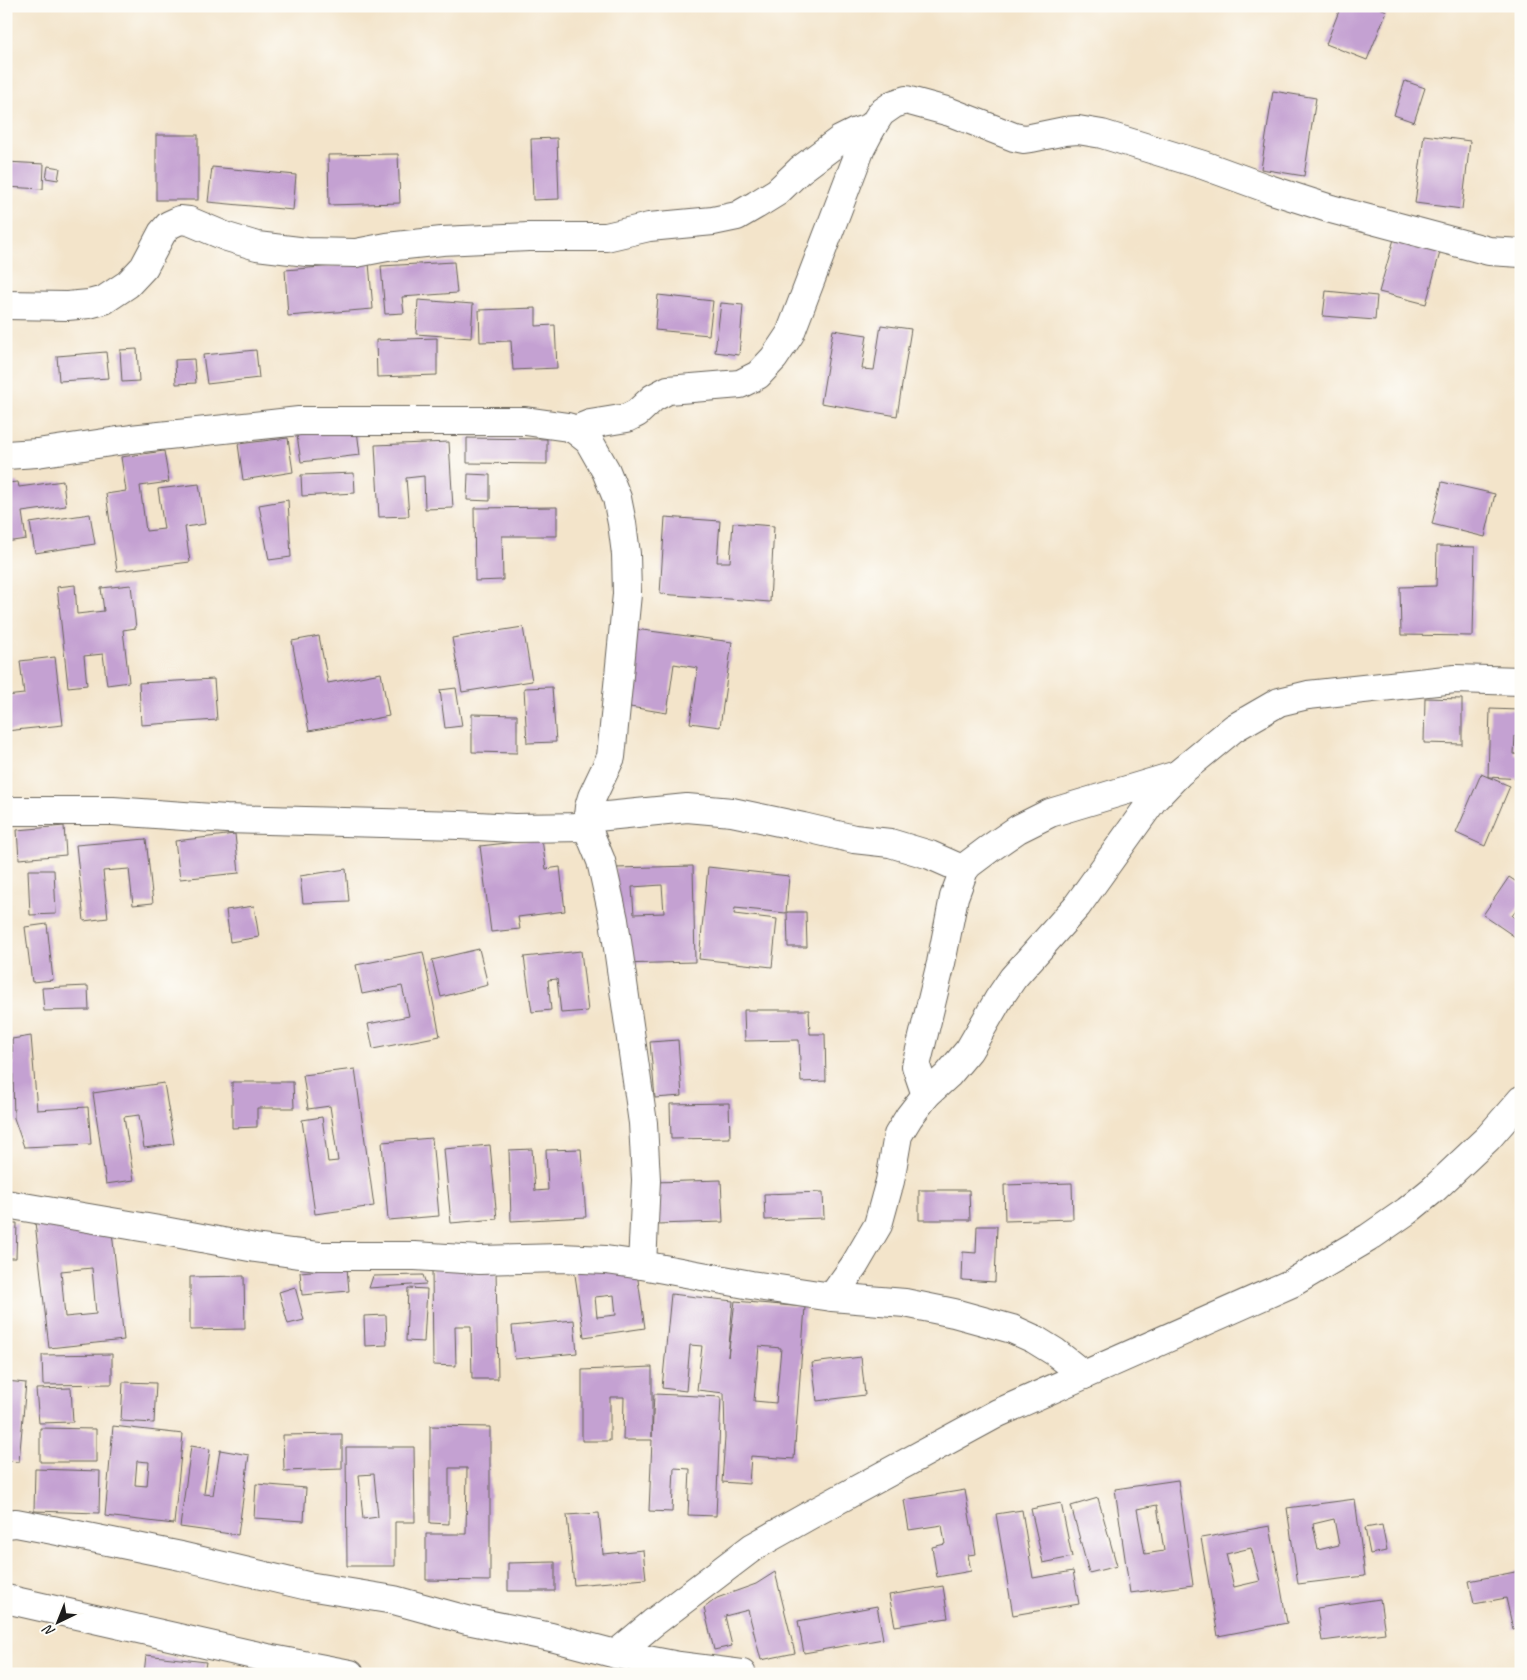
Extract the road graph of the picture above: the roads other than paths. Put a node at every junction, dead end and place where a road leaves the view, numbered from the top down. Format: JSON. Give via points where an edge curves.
{"nodes":[{"id":1,"x":872,"y":127,"type":"junction"},
{"id":2,"x":1521,"y":253,"type":"edge"},
{"id":3,"x":6,"y":305,"type":"edge"},
{"id":4,"x":575,"y":430,"type":"junction"},
{"id":5,"x":6,"y":455,"type":"edge"},
{"id":6,"x":1521,"y":681,"type":"edge"},
{"id":7,"x":1178,"y":774,"type":"junction"},
{"id":8,"x":6,"y":811,"type":"edge"},
{"id":9,"x":587,"y":823,"type":"junction"},
{"id":10,"x":964,"y":870,"type":"junction"},
{"id":11,"x":926,"y":1095,"type":"junction"},
{"id":12,"x":1521,"y":1100,"type":"edge"},
{"id":13,"x":6,"y":1204,"type":"edge"},
{"id":14,"x":642,"y":1265,"type":"junction"},
{"id":15,"x":832,"y":1296,"type":"junction"},
{"id":16,"x":1084,"y":1375,"type":"junction"},
{"id":17,"x":6,"y":1524,"type":"edge"},
{"id":18,"x":6,"y":1600,"type":"edge"},
{"id":19,"x":616,"y":1654,"type":"junction"},
{"id":20,"x":350,"y":1674,"type":"edge"},
{"id":21,"x":742,"y":1674,"type":"edge"}],
"edges":[{"from":1,"to":2,"type":"street","via":[[881,113],[906,100],[1024,139],[1078,130],[1102,134],[1331,209],[1489,251]]},
{"from":1,"to":3,"type":"street","via":[[840,140],[777,192],[756,205],[736,216],[713,221],[649,227],[606,237],[442,241],[356,253],[256,246],[180,220],[162,233],[144,267],[128,284],[104,300],[67,306]]},
{"from":1,"to":4,"type":"street","via":[[790,334],[758,375],[728,386],[668,390],[627,418]]},
{"from":4,"to":5,"type":"street","via":[[525,421],[299,421]]},
{"from":4,"to":9,"type":"street","via":[[589,440],[606,471],[617,498],[626,554],[627,594],[611,757],[597,785]]},
{"from":6,"to":7,"type":"street","via":[[1454,679],[1308,694],[1279,702],[1234,728]]},
{"from":7,"to":10,"type":"street","via":[[1050,813],[1018,829]]},
{"from":7,"to":11,"type":"street","via":[[1153,800],[1077,906],[1013,978],[969,1050]]},
{"from":8,"to":9,"type":"street","via":[[113,811],[226,819],[524,828]]},
{"from":9,"to":10,"type":"street","via":[[687,808],[732,812],[854,839],[890,843]]},
{"from":9,"to":14,"type":"street","via":[[601,861],[613,911],[643,1122],[646,1180]]},
{"from":10,"to":11,"type":"street","via":[[954,897],[916,1066]]},
{"from":11,"to":15,"type":"street","via":[[898,1135],[878,1225]]},
{"from":12,"to":16,"type":"street","via":[[1488,1138],[1434,1189],[1368,1238],[1292,1282]]},
{"from":13,"to":14,"type":"street","via":[[255,1248],[319,1256],[479,1260],[561,1258]]},
{"from":14,"to":15,"type":"street"},
{"from":15,"to":16,"type":"street","via":[[905,1303],[954,1312],[1012,1329],[1055,1352]]},
{"from":16,"to":19,"type":"street","via":[[998,1413],[753,1547]]},
{"from":17,"to":19,"type":"street","via":[[53,1530],[308,1586],[394,1600]]},
{"from":18,"to":20,"type":"street"},
{"from":19,"to":21,"type":"street"}]}
